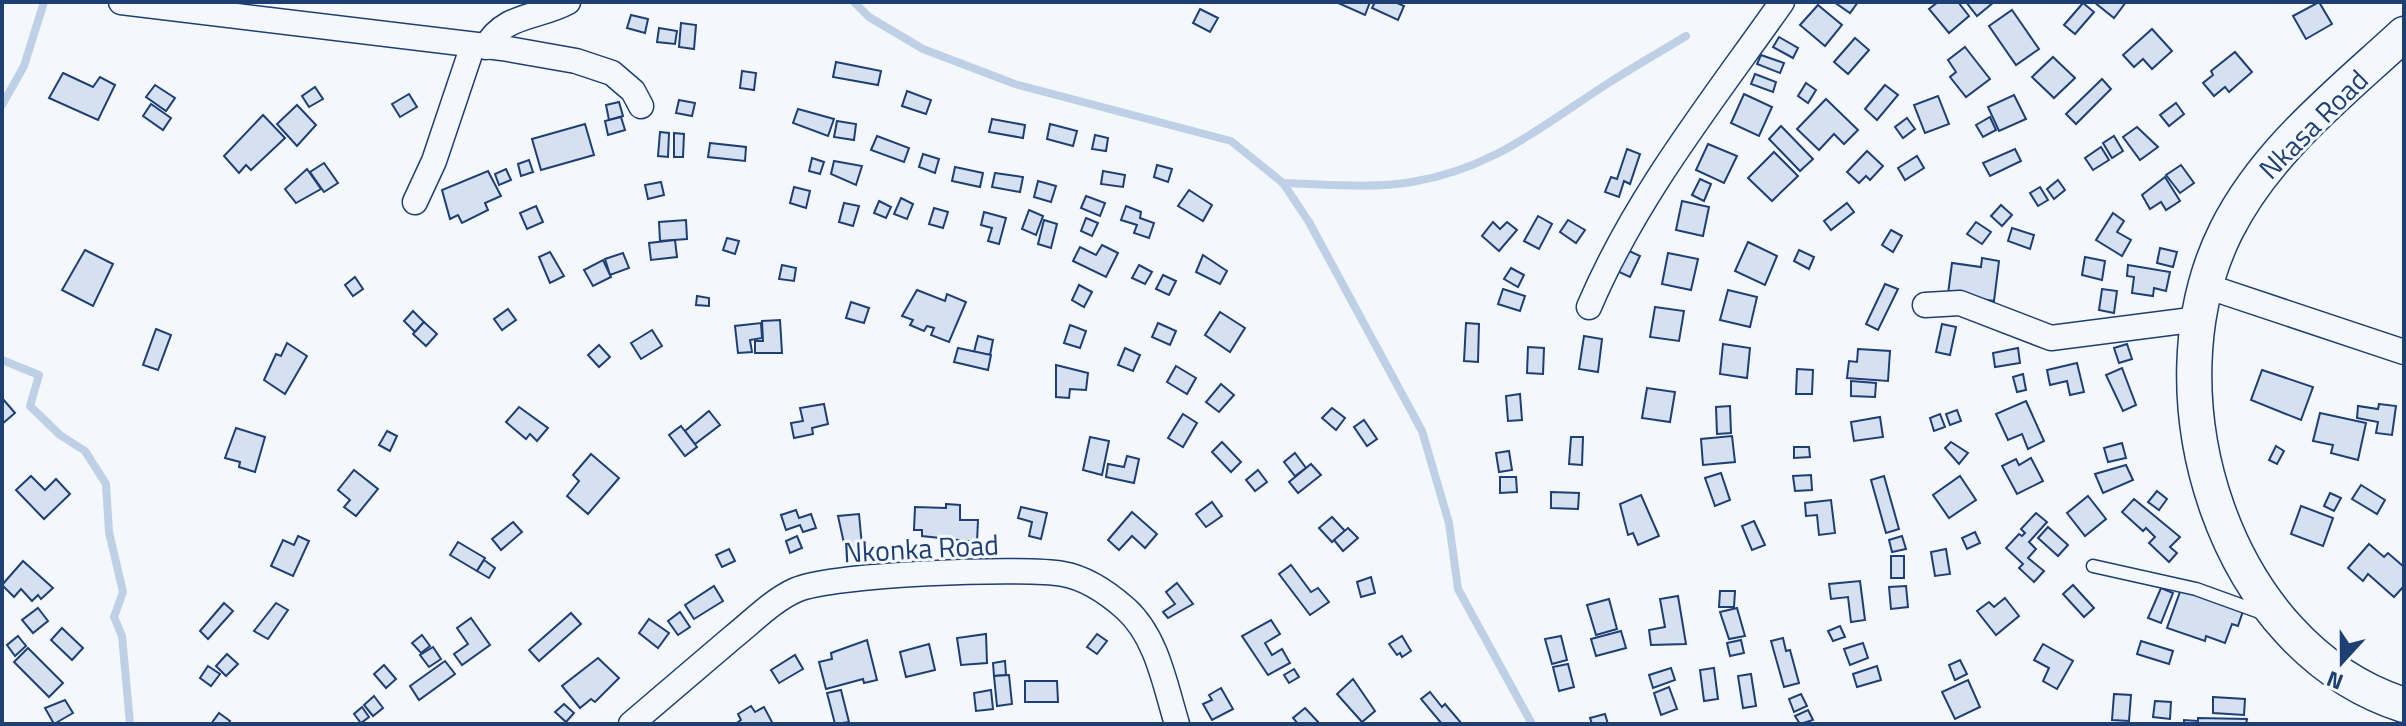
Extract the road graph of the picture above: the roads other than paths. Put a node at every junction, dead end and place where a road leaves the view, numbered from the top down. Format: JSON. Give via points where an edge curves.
{"nodes":[{"id":1,"x":121,"y":2,"type":"edge"},
{"id":2,"x":568,"y":2,"type":"edge"},
{"id":3,"x":1782,"y":2,"type":"edge"},
{"id":4,"x":2404,"y":34,"type":"edge"},
{"id":5,"x":480,"y":46,"type":"junction"},
{"id":6,"x":641,"y":106,"type":"dead end"},
{"id":7,"x":415,"y":202,"type":"dead end"},
{"id":8,"x":2206,"y":286,"type":"junction"},
{"id":9,"x":1925,"y":305,"type":"dead end"},
{"id":10,"x":1589,"y":307,"type":"dead end"},
{"id":11,"x":2199,"y":319,"type":"junction"},
{"id":12,"x":2404,"y":352,"type":"edge"},
{"id":13,"x":2093,"y":566,"type":"dead end"},
{"id":14,"x":2282,"y":620,"type":"junction"},
{"id":15,"x":2404,"y":705,"type":"edge"},
{"id":16,"x":631,"y":724,"type":"edge"},
{"id":17,"x":1177,"y":724,"type":"edge"}],
"edges":[{"from":1,"to":5,"type":"street"},
{"from":2,"to":5,"type":"street","via":[[507,22]]},
{"from":3,"to":10,"type":"street","via":[[1698,118],[1612,253]]},
{"from":4,"to":8,"type":"street","name":"Nkasa Road","via":[[2265,168],[2225,233]]},
{"from":5,"to":6,"type":"street","via":[[576,61],[612,73]]},
{"from":5,"to":7,"type":"street"},
{"from":8,"to":11,"type":"street","name":"Nkasa Road"},
{"from":8,"to":12,"type":"street"},
{"from":9,"to":11,"type":"street","via":[[1960,303],[2051,338]]},
{"from":11,"to":14,"type":"street","name":"Nkasa Road","via":[[2198,420],[2208,483],[2233,547]]},
{"from":13,"to":14,"type":"lane","via":[[2196,589]]},
{"from":14,"to":15,"type":"street","name":"Nkasa Road","via":[[2331,670]]},
{"from":16,"to":17,"type":"street","name":"Nkonka Road","via":[[796,590],[913,575],[1022,573],[1062,574],[1088,582],[1127,610],[1153,650]]}]}
